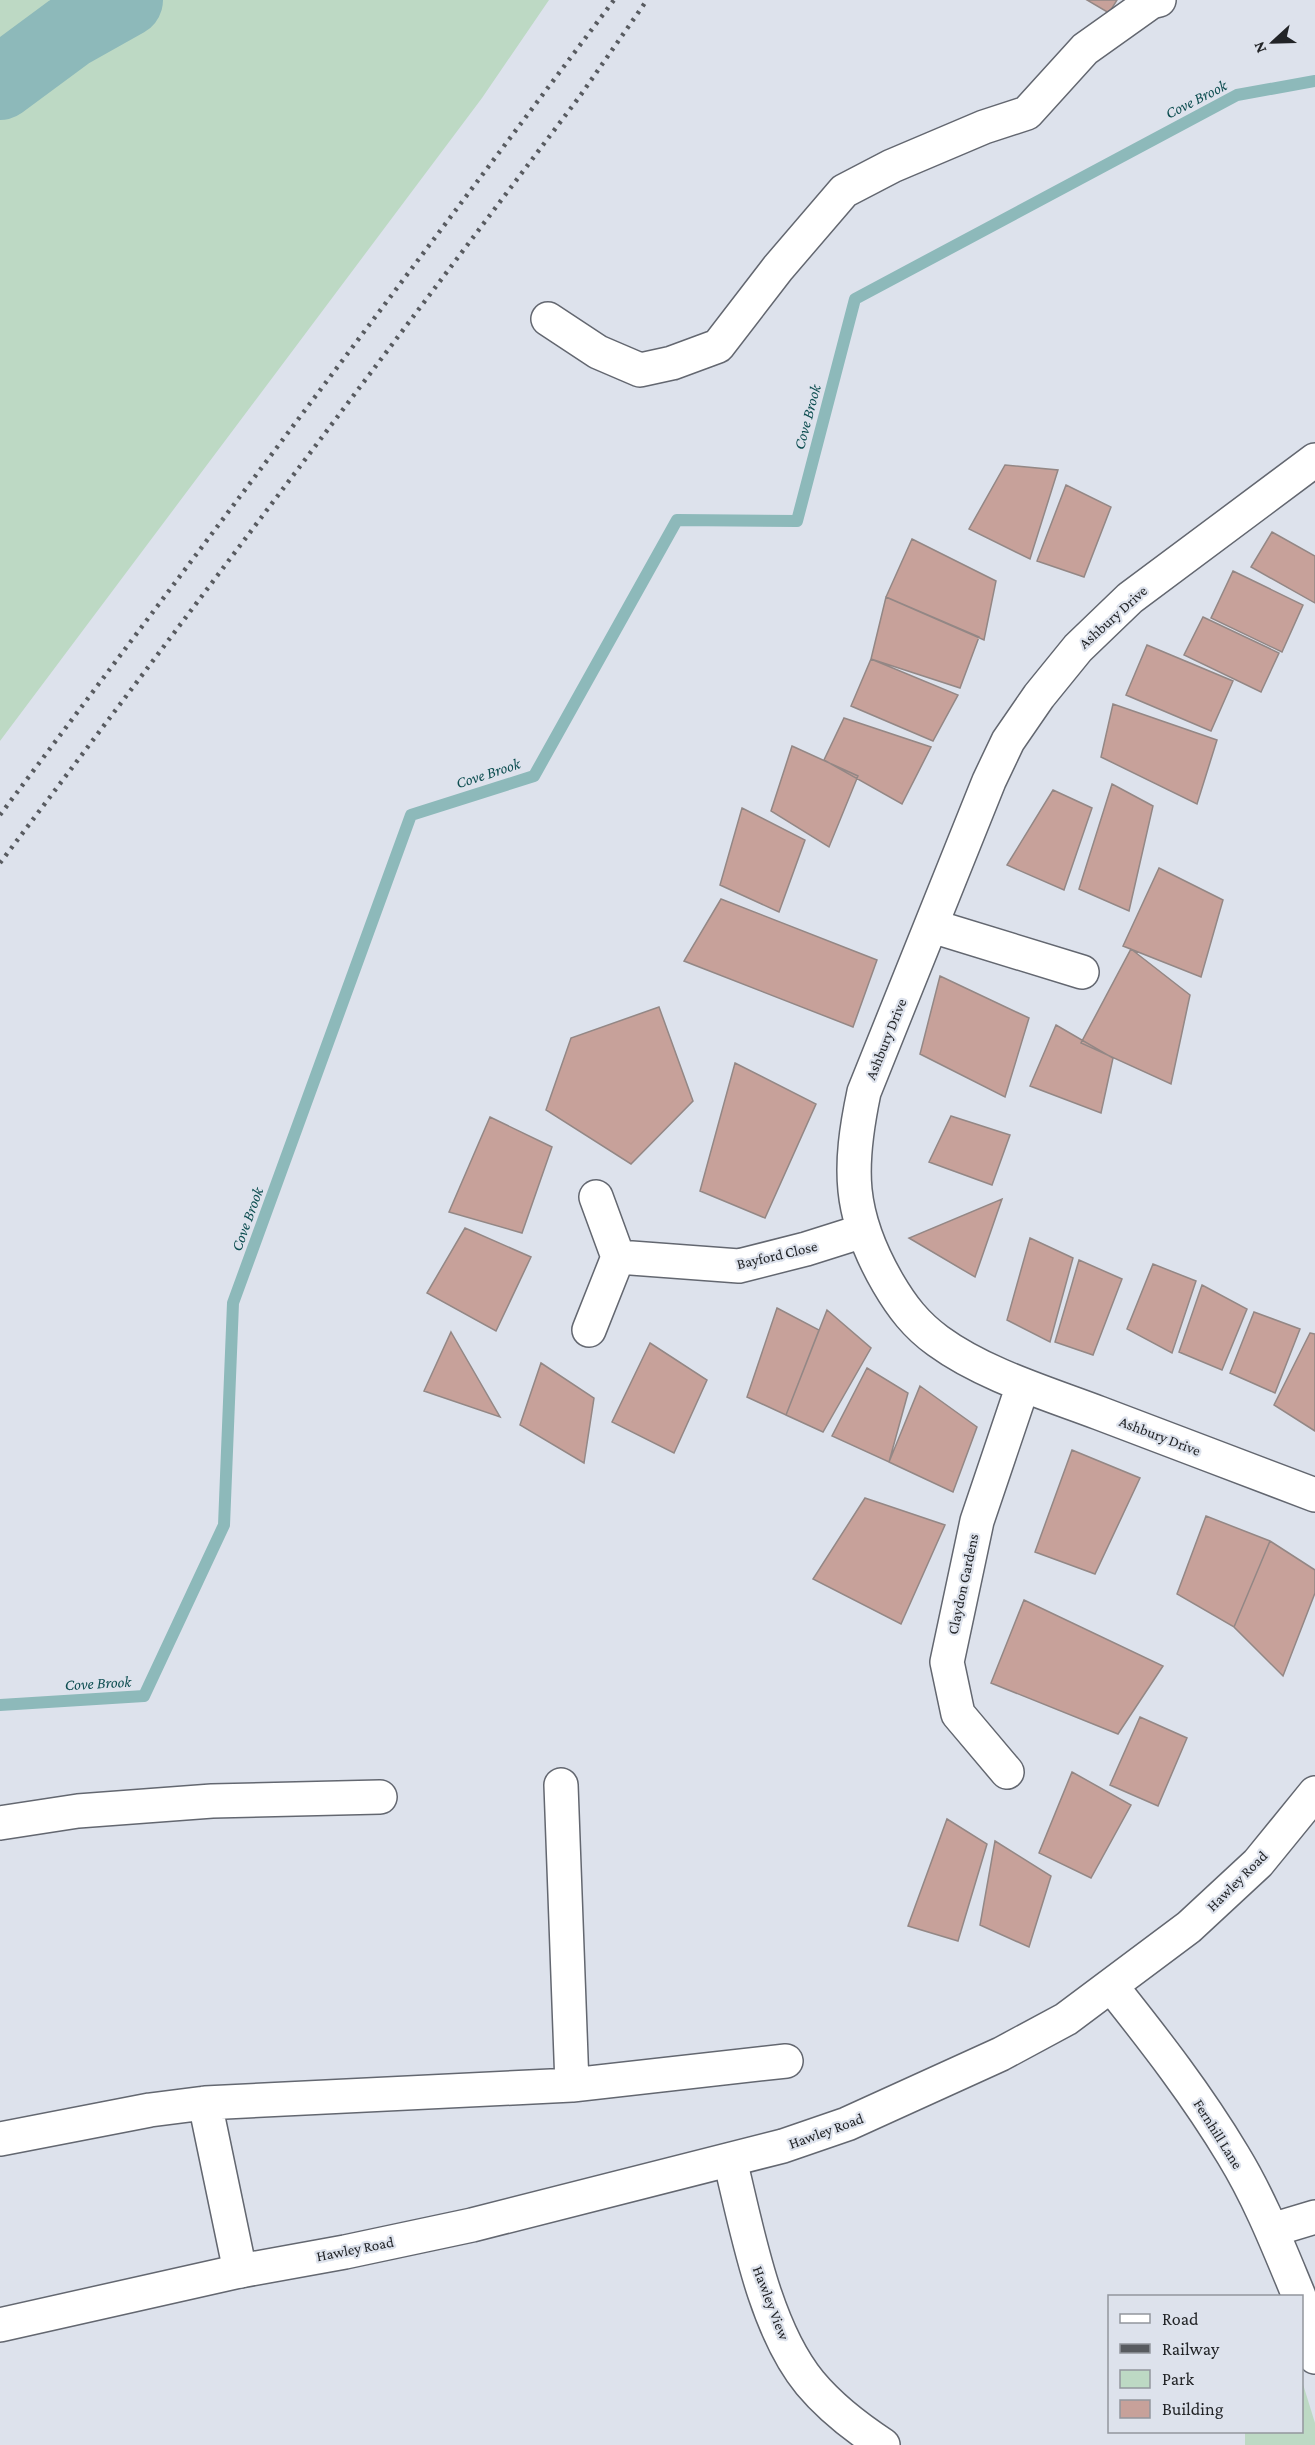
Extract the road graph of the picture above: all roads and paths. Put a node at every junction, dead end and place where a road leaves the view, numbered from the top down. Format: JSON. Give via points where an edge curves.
{"nodes":[{"id":1,"x":1160,"y":0,"type":"edge"},
{"id":2,"x":548,"y":319,"type":"dead end"},
{"id":3,"x":1315,"y":460,"type":"edge"},
{"id":4,"x":932,"y":926,"type":"junction"},
{"id":5,"x":1082,"y":972,"type":"dead end"},
{"id":6,"x":596,"y":1197,"type":"dead end"},
{"id":7,"x":863,"y":1231,"type":"junction"},
{"id":8,"x":618,"y":1257,"type":"junction"},
{"id":9,"x":589,"y":1330,"type":"dead end"},
{"id":10,"x":1023,"y":1385,"type":"junction"},
{"id":11,"x":1315,"y":1495,"type":"edge"},
{"id":12,"x":1007,"y":1772,"type":"dead end"},
{"id":13,"x":561,"y":1785,"type":"dead end"},
{"id":14,"x":1315,"y":1793,"type":"edge"},
{"id":15,"x":380,"y":1797,"type":"dead end"},
{"id":16,"x":0,"y":1823,"type":"edge"},
{"id":17,"x":1112,"y":1987,"type":"junction"},
{"id":18,"x":786,"y":2061,"type":"dead end"},
{"id":19,"x":572,"y":2085,"type":"junction"},
{"id":20,"x":205,"y":2103,"type":"junction"},
{"id":21,"x":0,"y":2139,"type":"edge"},
{"id":22,"x":730,"y":2160,"type":"junction"},
{"id":23,"x":1315,"y":2217,"type":"edge"},
{"id":24,"x":1272,"y":2230,"type":"junction"},
{"id":25,"x":240,"y":2271,"type":"junction"},
{"id":26,"x":1299,"y":2295,"type":"edge"},
{"id":27,"x":1303,"y":2308,"type":"edge"},
{"id":28,"x":0,"y":2325,"type":"edge"},
{"id":29,"x":1315,"y":2357,"type":"edge"},
{"id":30,"x":883,"y":2445,"type":"edge"}],
"edges":[{"from":1,"to":2,"type":"street","via":[[1151,2],[1085,49],[1028,113],[984,127],[844,191],[718,346],[640,370],[598,352]]},
{"from":3,"to":4,"type":"street","name":"Ashbury Drive","via":[[1130,598],[1078,648],[1008,741]]},
{"from":4,"to":5,"type":"street"},
{"from":4,"to":7,"type":"street","name":"Ashbury Drive","via":[[864,1092],[855,1138],[853,1180]]},
{"from":6,"to":8,"type":"street"},
{"from":7,"to":8,"type":"street","name":"Bayford Close","via":[[740,1266]]},
{"from":7,"to":10,"type":"street","name":"Ashbury Drive","via":[[882,1273],[915,1323],[940,1343]]},
{"from":8,"to":9,"type":"street"},
{"from":10,"to":11,"type":"street","name":"Ashbury Drive"},
{"from":10,"to":12,"type":"street","name":"Claydon Gardens","via":[[977,1521],[947,1662],[958,1714]]},
{"from":13,"to":19,"type":"street"},
{"from":14,"to":17,"type":"street","name":"Hawley Road","via":[[1258,1863],[1189,1927]]},
{"from":15,"to":16,"type":"street","via":[[78,1811]]},
{"from":17,"to":22,"type":"street","name":"Hawley Road","via":[[1066,2019],[913,2096],[847,2124]]},
{"from":17,"to":24,"type":"street","name":"Fernhill Lane","via":[[1189,2088],[1233,2155]]},
{"from":18,"to":19,"type":"street"},
{"from":19,"to":20,"type":"street"},
{"from":20,"to":21,"type":"street"},
{"from":20,"to":25,"type":"street"},
{"from":22,"to":25,"type":"street","name":"Hawley Road","via":[[472,2225]]},
{"from":22,"to":30,"type":"street","name":"Hawley View","via":[[758,2273],[783,2339],[809,2383],[855,2427]]},
{"from":23,"to":24,"type":"street"},
{"from":24,"to":26,"type":"street","name":"Fernhill Lane"},
{"from":25,"to":28,"type":"street","name":"Hawley Road"},
{"from":27,"to":29,"type":"street"}]}
